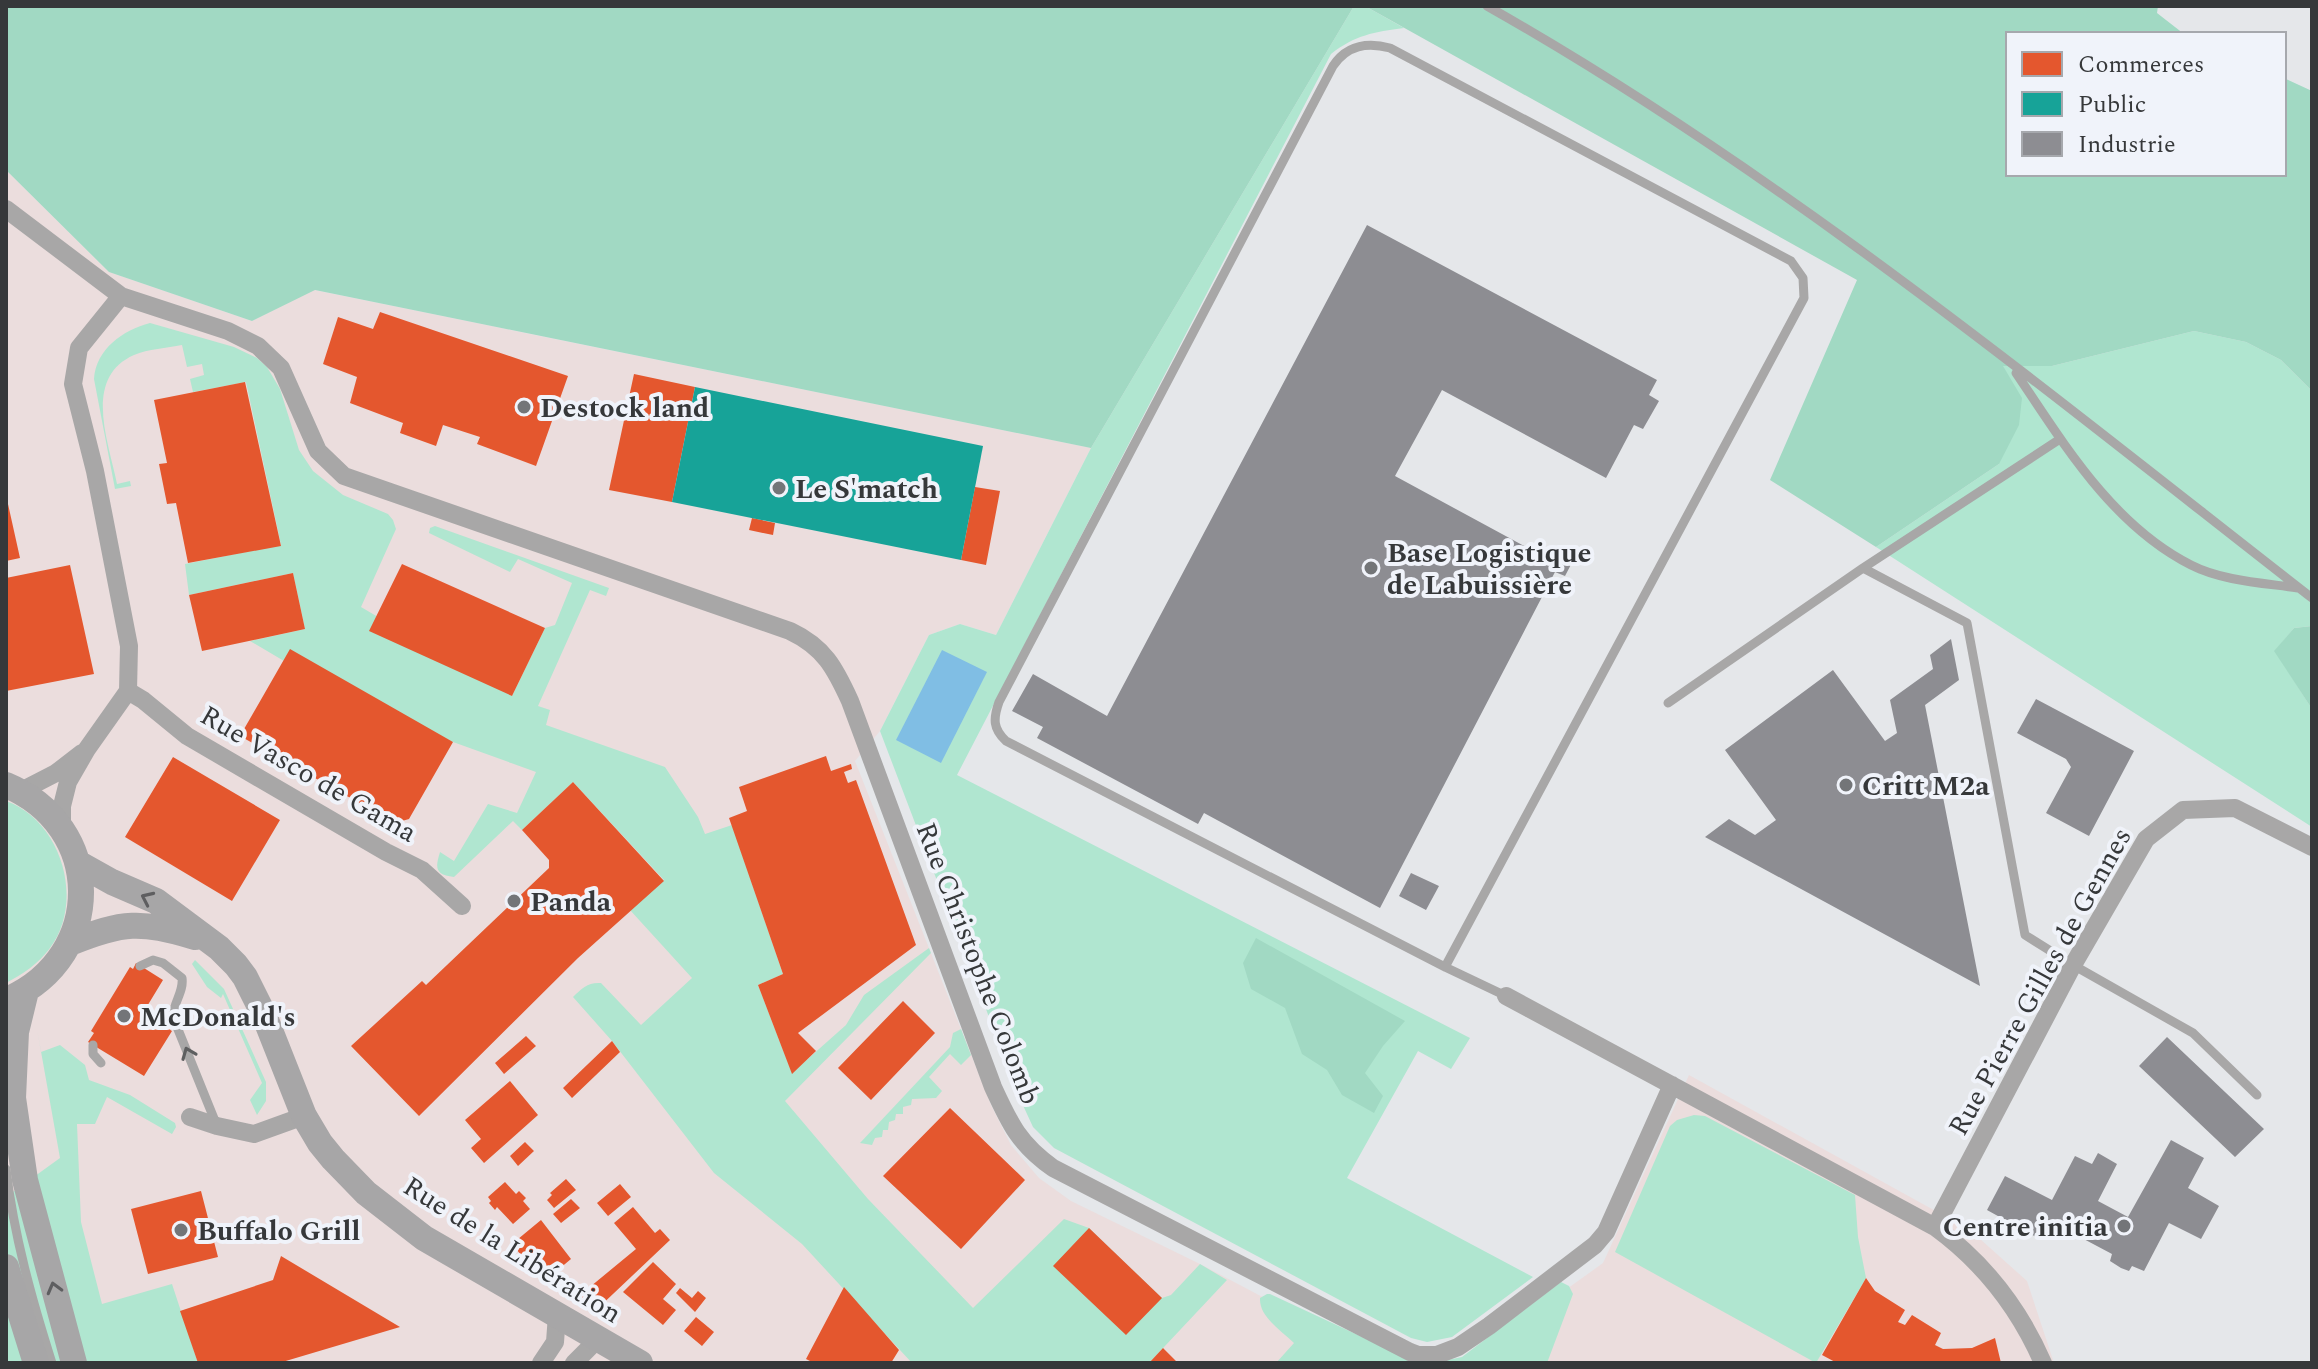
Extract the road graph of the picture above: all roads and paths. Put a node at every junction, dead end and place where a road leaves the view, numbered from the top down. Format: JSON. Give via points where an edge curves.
{"nodes":[{"id":1,"x":1487,"y":6,"type":"edge"},
{"id":2,"x":6,"y":209,"type":"edge"},
{"id":3,"x":121,"y":296,"type":"junction"},
{"id":4,"x":2009,"y":363,"type":"junction"},
{"id":5,"x":2060,"y":439,"type":"junction"},
{"id":6,"x":1863,"y":568,"type":"junction"},
{"id":7,"x":2299,"y":588,"type":"junction"},
{"id":8,"x":2312,"y":598,"type":"edge"},
{"id":9,"x":128,"y":691,"type":"junction"},
{"id":10,"x":1668,"y":703,"type":"dead end"},
{"id":11,"x":87,"y":749,"type":"junction"},
{"id":12,"x":14,"y":788,"type":"edge"},
{"id":13,"x":62,"y":828,"type":"junction"},
{"id":14,"x":2312,"y":847,"type":"edge"},
{"id":15,"x":78,"y":863,"type":"junction"},
{"id":16,"x":462,"y":906,"type":"dead end"},
{"id":17,"x":210,"y":942,"type":"junction"},
{"id":18,"x":70,"y":943,"type":"junction"},
{"id":19,"x":2073,"y":965,"type":"junction"},
{"id":20,"x":140,"y":966,"type":"dead end"},
{"id":21,"x":1445,"y":967,"type":"junction"},
{"id":22,"x":16,"y":996,"type":"edge"},
{"id":23,"x":1506,"y":996,"type":"joint"},
{"id":24,"x":93,"y":1045,"type":"dead end"},
{"id":25,"x":101,"y":1063,"type":"dead end"},
{"id":26,"x":1672,"y":1085,"type":"junction"},
{"id":27,"x":2257,"y":1095,"type":"dead end"},
{"id":28,"x":304,"y":1116,"type":"junction"},
{"id":29,"x":190,"y":1117,"type":"dead end"},
{"id":30,"x":217,"y":1126,"type":"junction"},
{"id":31,"x":6,"y":1169,"type":"edge"},
{"id":32,"x":1935,"y":1227,"type":"junction"},
{"id":33,"x":6,"y":1267,"type":"edge"},
{"id":34,"x":557,"y":1315,"type":"junction"},
{"id":35,"x":597,"y":1340,"type":"junction"},
{"id":36,"x":36,"y":1363,"type":"edge"},
{"id":37,"x":52,"y":1363,"type":"edge"},
{"id":38,"x":74,"y":1363,"type":"edge"},
{"id":39,"x":541,"y":1363,"type":"edge"},
{"id":40,"x":574,"y":1363,"type":"edge"},
{"id":41,"x":640,"y":1363,"type":"edge"},
{"id":42,"x":2043,"y":1363,"type":"edge"}],
"edges":[{"from":1,"to":4,"type":"lane","via":[[1716,149],[1890,270]]},
{"from":2,"to":3,"type":"street","name":"Rue Christophe Colomb"},
{"from":3,"to":9,"type":"street","via":[[79,348],[73,384],[128,639]]},
{"from":3,"to":26,"type":"street","name":"Rue Christophe Colomb","via":[[258,346],[281,368],[318,451],[344,476],[812,643],[827,658],[850,701],[993,1087],[1017,1136],[1053,1168],[1410,1352],[1437,1355],[1458,1347],[1595,1245],[1606,1232]]},
{"from":4,"to":5,"type":"lane"},
{"from":4,"to":7,"type":"lane"},
{"from":5,"to":6,"type":"lane"},
{"from":5,"to":7,"type":"lane","via":[[2110,502],[2192,566],[2240,580]]},
{"from":6,"to":10,"type":"lane"},
{"from":6,"to":19,"type":"lane","via":[[1967,623],[2025,935]]},
{"from":7,"to":8,"type":"lane"},
{"from":9,"to":11,"type":"street"},
{"from":9,"to":16,"type":"street","name":"Rue Vasco de Gama","via":[[187,736],[422,870]]},
{"from":11,"to":12,"type":"street","via":[[56,773]]},
{"from":11,"to":13,"type":"street","via":[[68,782]]},
{"from":12,"to":13,"type":"main road","via":[[44,807]]},
{"from":13,"to":15,"type":"main road"},
{"from":14,"to":19,"type":"street","name":"Rue Pierre Gilles de Gennes","via":[[2235,808],[2183,810],[2146,839]]},
{"from":17,"to":15,"type":"main road","name":"Rue de la Libération","one_way":true,"via":[[156,901]]},
{"from":15,"to":18,"type":"main road","via":[[82,890]]},
{"from":17,"to":18,"type":"main road","name":"Rue de la Libération","via":[[148,924],[111,927]]},
{"from":17,"to":28,"type":"main road","name":"Rue de la Libération","via":[[245,977]]},
{"from":18,"to":22,"type":"main road","via":[[44,978]]},
{"from":19,"to":27,"type":"lane","via":[[2193,1033]]},
{"from":19,"to":32,"type":"street","name":"Rue Pierre Gilles de Gennes"},
{"from":30,"to":20,"type":"lane","one_way":true,"via":[[173,1017],[182,978],[153,960]]},
{"from":21,"to":21,"type":"lane","via":[[1804,298],[1803,278],[1791,261],[1750,239],[1390,48],[1364,44],[1333,66],[999,702],[994,725],[1006,741]]},
{"from":21,"to":23,"type":"lane"},
{"from":38,"to":22,"type":"main road","one_way":true,"via":[[25,1180],[13,1098]]},
{"from":23,"to":26,"type":"street"},
{"from":24,"to":25,"type":"lane"},
{"from":26,"to":32,"type":"street"},
{"from":28,"to":30,"type":"street","via":[[254,1134]]},
{"from":28,"to":34,"type":"main road","name":"Rue de la Libération","via":[[350,1178],[405,1225]]},
{"from":29,"to":30,"type":"street"},
{"from":31,"to":37,"type":"lane","via":[[30,1293]]},
{"from":32,"to":42,"type":"street","via":[[1996,1284]]},
{"from":33,"to":36,"type":"main road"},
{"from":34,"to":35,"type":"main road","name":"Rue de la Libération"},
{"from":34,"to":39,"type":"street","via":[[555,1342]]},
{"from":35,"to":40,"type":"street"},
{"from":35,"to":41,"type":"main road","name":"Rue de la Libération"}]}
